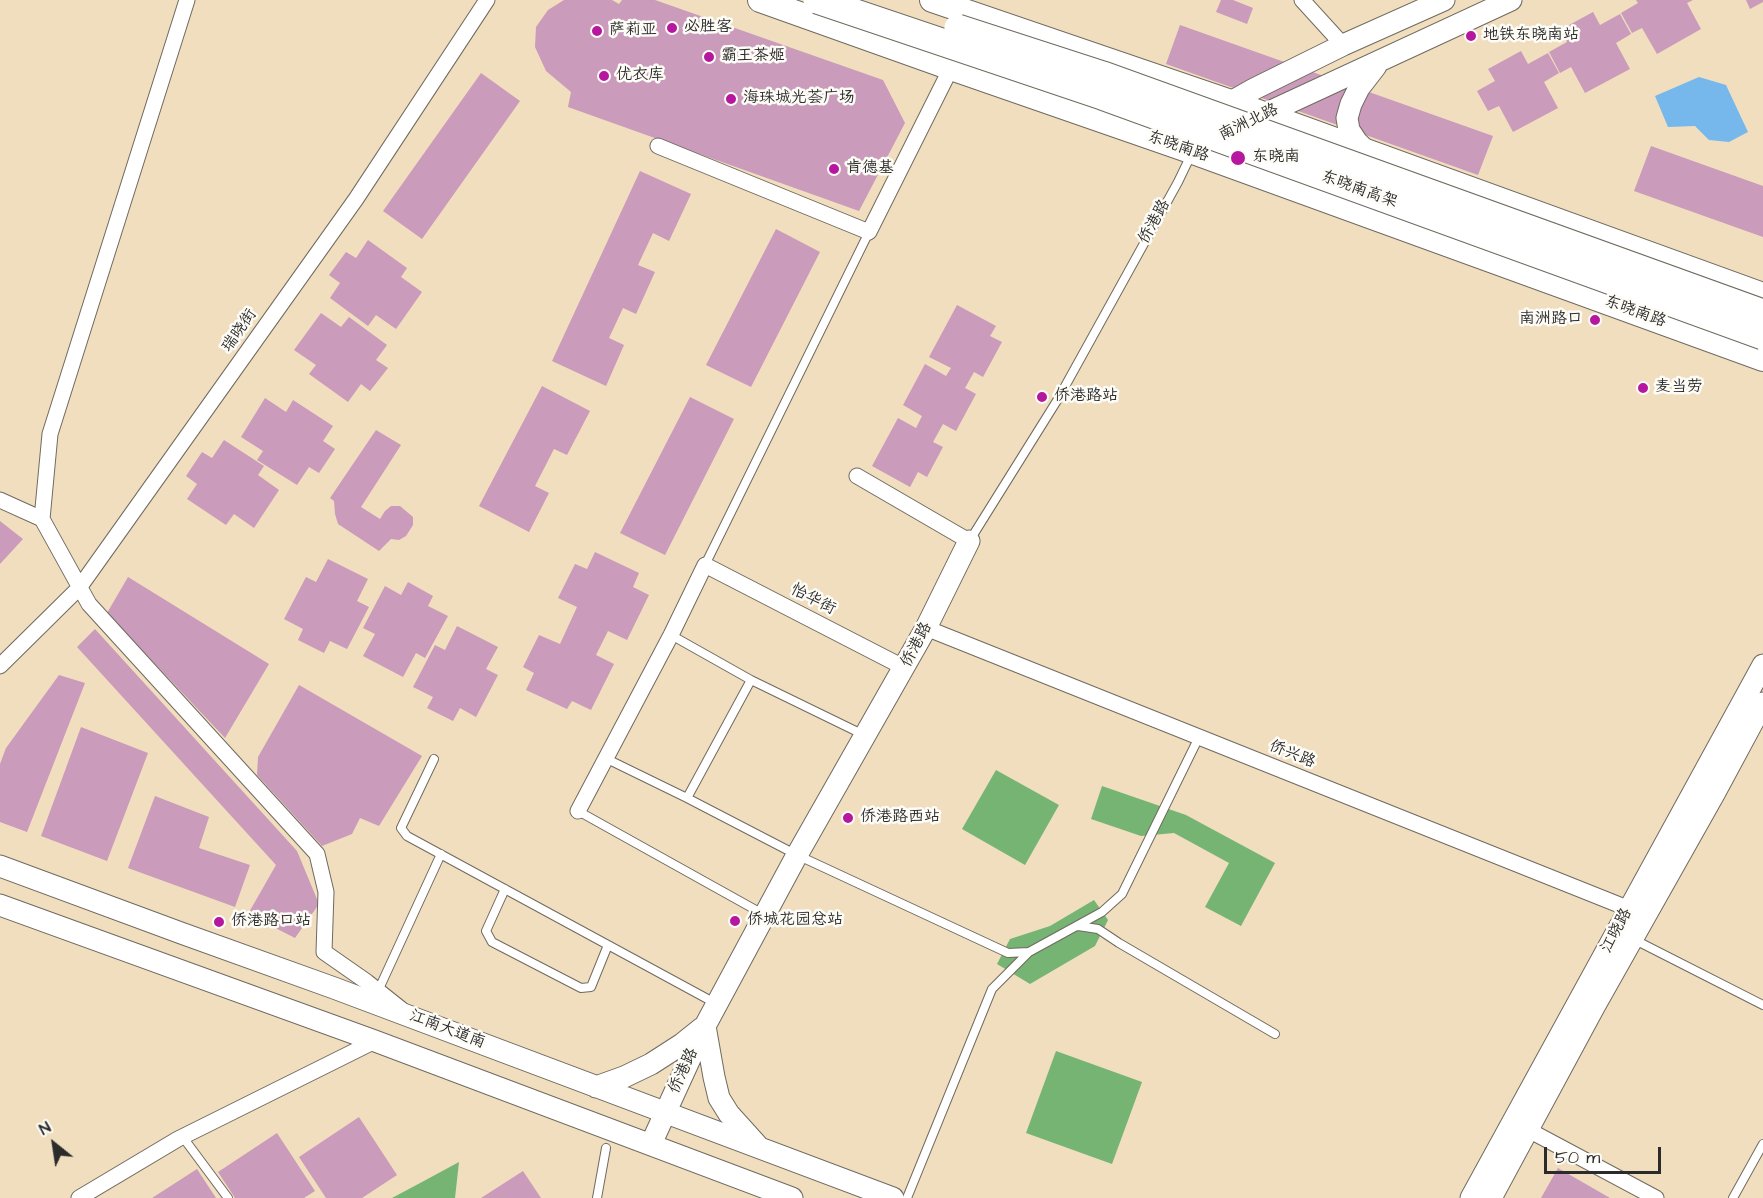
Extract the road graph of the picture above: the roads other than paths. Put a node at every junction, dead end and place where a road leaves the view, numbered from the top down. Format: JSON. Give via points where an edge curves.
{"nodes":[{"id":1,"x":187,"y":0,"type":"edge"},
{"id":2,"x":487,"y":0,"type":"edge"},
{"id":3,"x":760,"y":0,"type":"edge"},
{"id":4,"x":817,"y":0,"type":"edge"},
{"id":5,"x":876,"y":0,"type":"edge"},
{"id":6,"x":932,"y":0,"type":"edge"},
{"id":7,"x":1302,"y":0,"type":"edge"},
{"id":8,"x":1444,"y":0,"type":"edge"},
{"id":9,"x":1511,"y":0,"type":"edge"},
{"id":10,"x":1343,"y":45,"type":"junction"},
{"id":11,"x":1314,"y":59,"type":"junction"},
{"id":12,"x":1378,"y":63,"type":"junction"},
{"id":13,"x":951,"y":68,"type":"junction"},
{"id":14,"x":1329,"y":86,"type":"junction"},
{"id":15,"x":1231,"y":102,"type":"junction"},
{"id":16,"x":1265,"y":114,"type":"junction"},
{"id":17,"x":658,"y":146,"type":"dead end"},
{"id":18,"x":1365,"y":150,"type":"junction"},
{"id":19,"x":1193,"y":152,"type":"junction"},
{"id":20,"x":1398,"y":162,"type":"junction"},
{"id":21,"x":1374,"y":217,"type":"junction"},
{"id":22,"x":870,"y":232,"type":"junction"},
{"id":23,"x":1763,"y":295,"type":"edge"},
{"id":24,"x":1763,"y":313,"type":"edge"},
{"id":25,"x":1763,"y":336,"type":"edge"},
{"id":26,"x":1763,"y":359,"type":"edge"},
{"id":27,"x":857,"y":476,"type":"dead end"},
{"id":28,"x":0,"y":500,"type":"edge"},
{"id":29,"x":42,"y":519,"type":"junction"},
{"id":30,"x":969,"y":541,"type":"junction"},
{"id":31,"x":705,"y":565,"type":"junction"},
{"id":32,"x":80,"y":588,"type":"junction"},
{"id":33,"x":926,"y":628,"type":"junction"},
{"id":34,"x":671,"y":635,"type":"junction"},
{"id":35,"x":1763,"y":664,"type":"edge"},
{"id":36,"x":0,"y":666,"type":"edge"},
{"id":37,"x":905,"y":668,"type":"junction"},
{"id":38,"x":751,"y":680,"type":"junction"},
{"id":39,"x":1763,"y":704,"type":"edge"},
{"id":40,"x":865,"y":736,"type":"junction"},
{"id":41,"x":1199,"y":737,"type":"junction"},
{"id":42,"x":605,"y":758,"type":"junction"},
{"id":43,"x":434,"y":759,"type":"dead end"},
{"id":44,"x":687,"y":798,"type":"junction"},
{"id":45,"x":578,"y":810,"type":"joint"},
{"id":46,"x":441,"y":854,"type":"junction"},
{"id":47,"x":797,"y":855,"type":"junction"},
{"id":48,"x":0,"y":866,"type":"edge"},
{"id":49,"x":505,"y":889,"type":"junction"},
{"id":50,"x":0,"y":905,"type":"edge"},
{"id":51,"x":1637,"y":912,"type":"junction"},
{"id":52,"x":765,"y":915,"type":"junction"},
{"id":53,"x":1078,"y":926,"type":"junction"},
{"id":54,"x":1625,"y":934,"type":"junction"},
{"id":55,"x":609,"y":945,"type":"junction"},
{"id":56,"x":1029,"y":952,"type":"junction"},
{"id":57,"x":378,"y":991,"type":"junction"},
{"id":58,"x":717,"y":1004,"type":"junction"},
{"id":59,"x":1763,"y":1005,"type":"edge"},
{"id":60,"x":410,"y":1016,"type":"junction"},
{"id":61,"x":705,"y":1026,"type":"junction"},
{"id":62,"x":1275,"y":1034,"type":"dead end"},
{"id":63,"x":375,"y":1041,"type":"junction"},
{"id":64,"x":596,"y":1087,"type":"junction"},
{"id":65,"x":665,"y":1113,"type":"junction"},
{"id":66,"x":1521,"y":1126,"type":"junction"},
{"id":67,"x":182,"y":1136,"type":"junction"},
{"id":68,"x":651,"y":1144,"type":"junction"},
{"id":69,"x":1763,"y":1144,"type":"edge"},
{"id":70,"x":606,"y":1148,"type":"dead end"},
{"id":71,"x":760,"y":1149,"type":"junction"},
{"id":72,"x":79,"y":1198,"type":"edge"},
{"id":73,"x":228,"y":1198,"type":"edge"},
{"id":74,"x":597,"y":1198,"type":"edge"},
{"id":75,"x":792,"y":1198,"type":"edge"},
{"id":76,"x":893,"y":1198,"type":"edge"},
{"id":77,"x":907,"y":1198,"type":"edge"},
{"id":78,"x":1472,"y":1198,"type":"edge"},
{"id":79,"x":1491,"y":1198,"type":"edge"},
{"id":80,"x":1656,"y":1198,"type":"edge"},
{"id":81,"x":1733,"y":1198,"type":"edge"}],
"edges":[{"from":1,"to":29,"type":"street","via":[[50,434]]},
{"from":2,"to":32,"type":"street","name":"瑞晓街","via":[[356,199]]},
{"from":3,"to":13,"type":"main road","name":"东晓南路"},
{"from":4,"to":25,"type":"highway","name":"东晓南高架","bridge":true,"via":[[1102,96]]},
{"from":5,"to":24,"type":"highway","name":"东晓南高架","bridge":true,"via":[[1103,75]]},
{"from":6,"to":15,"type":"main road"},
{"from":7,"to":10,"type":"street"},
{"from":8,"to":10,"type":"main road","name":"南洲北路"},
{"from":9,"to":12,"type":"main road","name":"南洲北路"},
{"from":10,"to":11,"type":"main road","name":"南洲北路"},
{"from":11,"to":14,"type":"main road"},
{"from":11,"to":15,"type":"main road","name":"南洲北路"},
{"from":12,"to":14,"type":"main road","name":"南洲北路"},
{"from":12,"to":18,"type":"main road","via":[[1359,88],[1347,118],[1349,130]]},
{"from":13,"to":19,"type":"main road","name":"东晓南路"},
{"from":13,"to":22,"type":"street"},
{"from":14,"to":16,"type":"main road","name":"南洲北路"},
{"from":15,"to":16,"type":"main road"},
{"from":15,"to":19,"type":"main road","name":"南洲北路"},
{"from":16,"to":18,"type":"main road"},
{"from":16,"to":19,"type":"main road","name":"南洲北路"},
{"from":17,"to":22,"type":"street"},
{"from":18,"to":20,"type":"main road"},
{"from":19,"to":21,"type":"main road","name":"东晓南路"},
{"from":19,"to":30,"type":"lane","name":"侨港路","via":[[1058,399]]},
{"from":20,"to":21,"type":"main road","via":[[1378,190]]},
{"from":20,"to":23,"type":"main road"},
{"from":21,"to":26,"type":"main road","name":"东晓南路"},
{"from":22,"to":31,"type":"lane"},
{"from":27,"to":30,"type":"street"},
{"from":28,"to":29,"type":"street"},
{"from":29,"to":32,"type":"street"},
{"from":30,"to":33,"type":"main road","name":"侨港路"},
{"from":31,"to":34,"type":"street"},
{"from":31,"to":37,"type":"street","name":"怡华街"},
{"from":32,"to":36,"type":"street","name":"瑞晓街"},
{"from":32,"to":57,"type":"street","via":[[89,604],[316,854],[326,892],[324,952]]},
{"from":33,"to":37,"type":"main road","name":"侨港路"},
{"from":33,"to":41,"type":"street","name":"侨兴路"},
{"from":34,"to":38,"type":"lane"},
{"from":34,"to":42,"type":"street"},
{"from":35,"to":51,"type":"main road","name":"江晓路"},
{"from":37,"to":40,"type":"main road","name":"侨港路"},
{"from":38,"to":40,"type":"lane"},
{"from":38,"to":44,"type":"lane"},
{"from":39,"to":51,"type":"main road","name":"江晓路","via":[[1714,794]]},
{"from":40,"to":47,"type":"main road","name":"侨港路"},
{"from":41,"to":51,"type":"street","name":"侨兴路"},
{"from":41,"to":53,"type":"lane","via":[[1122,894]]},
{"from":42,"to":44,"type":"lane"},
{"from":42,"to":45,"type":"street"},
{"from":43,"to":46,"type":"lane","via":[[401,828],[407,836]]},
{"from":44,"to":47,"type":"lane"},
{"from":45,"to":52,"type":"lane"},
{"from":46,"to":49,"type":"lane"},
{"from":46,"to":57,"type":"lane"},
{"from":47,"to":52,"type":"main road","name":"侨港路"},
{"from":47,"to":56,"type":"lane","via":[[1008,952]]},
{"from":48,"to":60,"type":"main road","name":"江南大道南"},
{"from":49,"to":55,"type":"lane"},
{"from":49,"to":55,"type":"lane","via":[[486,931],[492,942],[581,988],[591,987]]},
{"from":50,"to":63,"type":"main road"},
{"from":51,"to":54,"type":"main road","name":"江晓路"},
{"from":52,"to":58,"type":"main road","name":"侨港路"},
{"from":53,"to":56,"type":"lane"},
{"from":53,"to":62,"type":"lane","via":[[1098,929]]},
{"from":54,"to":59,"type":"lane"},
{"from":54,"to":66,"type":"main road","name":"江晓路"},
{"from":55,"to":58,"type":"lane"},
{"from":56,"to":77,"type":"lane","via":[[992,988]]},
{"from":57,"to":60,"type":"street"},
{"from":58,"to":61,"type":"main road","name":"侨港路"},
{"from":60,"to":64,"type":"main road","name":"江南大道南"},
{"from":61,"to":64,"type":"main road","via":[[651,1064]]},
{"from":61,"to":65,"type":"main road","name":"侨港路"},
{"from":61,"to":71,"type":"main road","via":[[719,1098]]},
{"from":63,"to":67,"type":"street"},
{"from":63,"to":68,"type":"main road"},
{"from":64,"to":65,"type":"main road","name":"江南大道南"},
{"from":65,"to":68,"type":"main road","name":"侨港路"},
{"from":65,"to":71,"type":"main road","name":"江南大道南"},
{"from":66,"to":78,"type":"main road","name":"江晓路"},
{"from":66,"to":79,"type":"main road","name":"江晓路"},
{"from":66,"to":80,"type":"street"},
{"from":67,"to":72,"type":"street"},
{"from":67,"to":73,"type":"lane"},
{"from":68,"to":75,"type":"main road"},
{"from":69,"to":81,"type":"lane"},
{"from":70,"to":74,"type":"lane"},
{"from":71,"to":76,"type":"main road","name":"江南大道南"}]}
